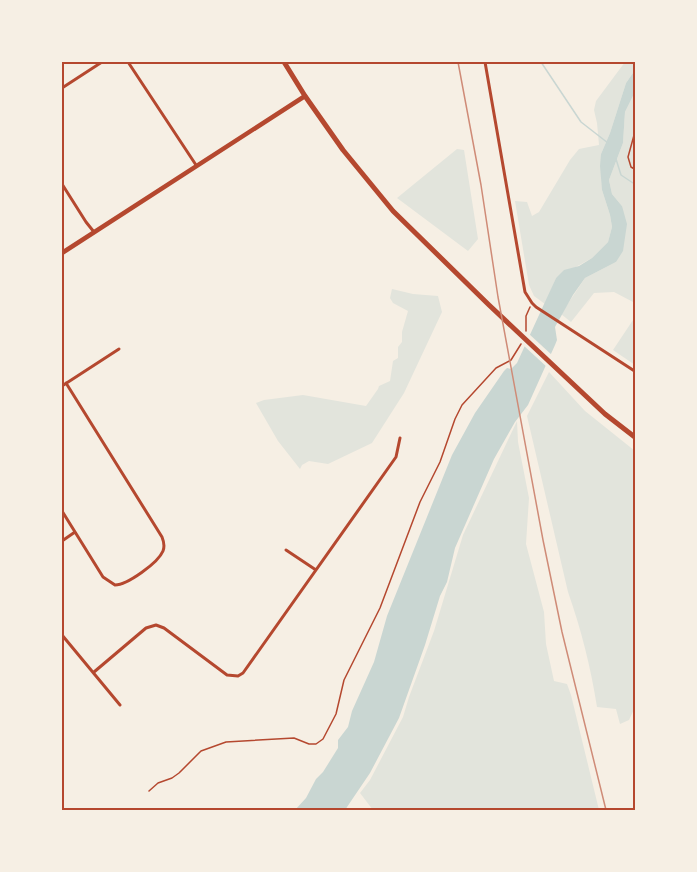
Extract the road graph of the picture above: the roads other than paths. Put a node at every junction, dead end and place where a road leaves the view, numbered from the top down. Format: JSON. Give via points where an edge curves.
{"nodes":[{"id":1,"x":102,"y":62,"type":"edge"},
{"id":2,"x":128,"y":62,"type":"edge"},
{"id":3,"x":284,"y":62,"type":"edge"},
{"id":4,"x":485,"y":62,"type":"edge"},
{"id":5,"x":62,"y":88,"type":"edge"},
{"id":6,"x":305,"y":96,"type":"junction"},
{"id":7,"x":197,"y":166,"type":"junction"},
{"id":8,"x":62,"y":184,"type":"edge"},
{"id":9,"x":94,"y":232,"type":"junction"},
{"id":10,"x":62,"y":253,"type":"edge"},
{"id":11,"x":119,"y":348,"type":"dead end"},
{"id":12,"x":636,"y":372,"type":"edge"},
{"id":13,"x":66,"y":383,"type":"junction"},
{"id":14,"x":62,"y":386,"type":"edge"},
{"id":15,"x":399,"y":438,"type":"dead end"},
{"id":16,"x":636,"y":438,"type":"edge"},
{"id":17,"x":62,"y":511,"type":"edge"},
{"id":18,"x":75,"y":532,"type":"junction"},
{"id":19,"x":62,"y":541,"type":"edge"},
{"id":20,"x":286,"y":550,"type":"dead end"},
{"id":21,"x":316,"y":570,"type":"junction"},
{"id":22,"x":62,"y":635,"type":"edge"},
{"id":23,"x":94,"y":672,"type":"junction"},
{"id":24,"x":120,"y":705,"type":"dead end"}],
"edges":[{"from":1,"to":5,"type":"street"},
{"from":2,"to":7,"type":"street"},
{"from":3,"to":6,"type":"main road"},
{"from":4,"to":12,"type":"street","via":[[525,292],[536,307]]},
{"from":6,"to":7,"type":"main road"},
{"from":6,"to":16,"type":"main road","via":[[393,211],[489,305]]},
{"from":7,"to":9,"type":"main road"},
{"from":8,"to":9,"type":"street"},
{"from":9,"to":10,"type":"main road"},
{"from":11,"to":13,"type":"street"},
{"from":13,"to":14,"type":"street"},
{"from":13,"to":18,"type":"street","via":[[162,537],[164,547],[158,558],[133,578],[115,585],[103,577]]},
{"from":15,"to":21,"type":"street","via":[[396,457]]},
{"from":17,"to":18,"type":"street"},
{"from":18,"to":19,"type":"street"},
{"from":20,"to":21,"type":"street"},
{"from":21,"to":23,"type":"street","via":[[238,676],[227,675],[156,625],[146,628]]},
{"from":22,"to":23,"type":"street"},
{"from":23,"to":24,"type":"street"}]}
